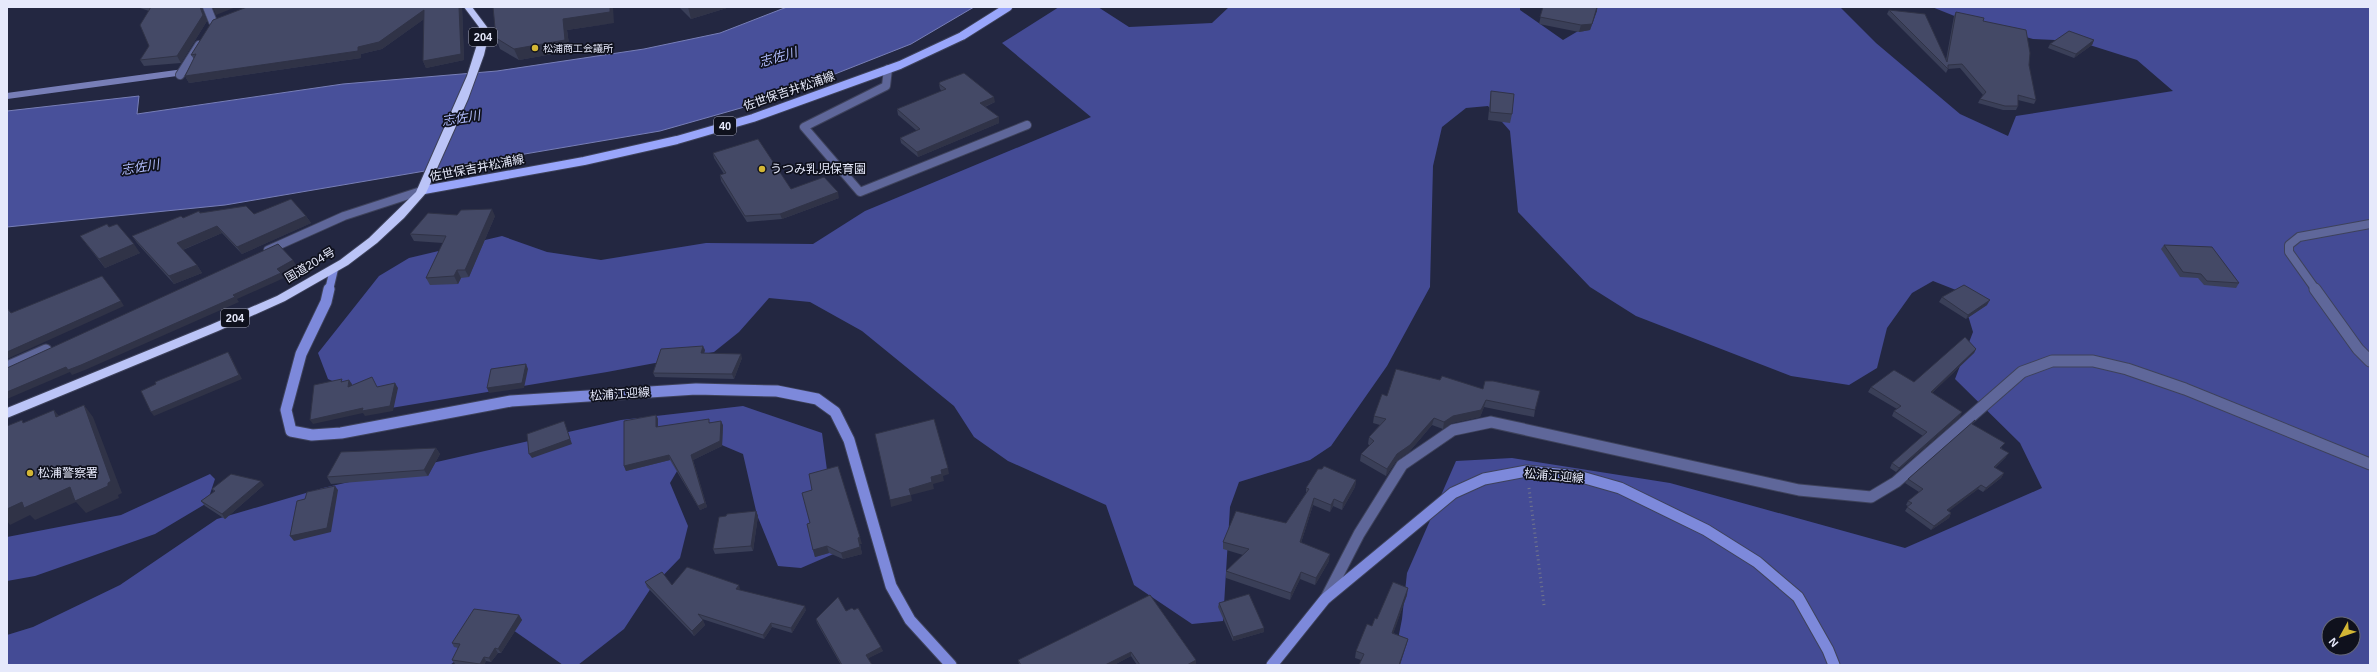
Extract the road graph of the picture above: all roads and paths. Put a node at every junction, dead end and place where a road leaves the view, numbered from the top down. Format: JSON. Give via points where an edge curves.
{"nodes":[{"id":1,"x":208,"y":7,"type":"edge"},
{"id":2,"x":468,"y":7,"type":"edge"},
{"id":3,"x":1008,"y":7,"type":"edge"},
{"id":4,"x":888,"y":69,"type":"junction"},
{"id":5,"x":180,"y":75,"type":"dead end"},
{"id":6,"x":1027,"y":126,"type":"dead end"},
{"id":7,"x":424,"y":190,"type":"junction"},
{"id":8,"x":2370,"y":224,"type":"edge"},
{"id":9,"x":260,"y":253,"type":"edge"},
{"id":10,"x":334,"y":269,"type":"junction"},
{"id":11,"x":55,"y":346,"type":"edge"},
{"id":12,"x":2370,"y":361,"type":"edge"},
{"id":13,"x":7,"y":367,"type":"edge"},
{"id":14,"x":7,"y":413,"type":"edge"},
{"id":15,"x":2370,"y":464,"type":"edge"},
{"id":16,"x":1527,"y":471,"type":"junction"},
{"id":17,"x":1325,"y":599,"type":"junction"},
{"id":18,"x":1544,"y":605,"type":"dead end"},
{"id":19,"x":951,"y":665,"type":"edge"},
{"id":20,"x":1272,"y":665,"type":"edge"},
{"id":21,"x":1834,"y":665,"type":"edge"}],
"edges":[{"from":1,"to":5,"type":"street","via":[[212,26]]},
{"from":2,"to":7,"type":"highway","name":"国道204号","number":"204","via":[[483,27],[483,44]]},
{"from":3,"to":4,"type":"main road","name":"佐世保吉井松浦線","number":"40","via":[[962,36]]},
{"from":4,"to":6,"type":"street","via":[[886,86],[804,127],[860,192]]},
{"from":4,"to":7,"type":"main road","name":"佐世保吉井松浦線","number":"40","via":[[752,118],[677,140],[584,161]]},
{"from":7,"to":9,"type":"street","via":[[383,200]]},
{"from":7,"to":10,"type":"highway","name":"国道204号","number":"204","via":[[386,230]]},
{"from":8,"to":12,"type":"street","via":[[2299,237],[2289,245],[2288,252]]},
{"from":10,"to":14,"type":"highway","name":"国道204号","number":"204","via":[[296,291],[220,325]]},
{"from":10,"to":19,"type":"main road","name":"松浦江迎線","via":[[326,302],[301,354],[287,403],[291,431],[312,435],[341,433],[511,401],[696,389],[777,392],[817,399],[835,412],[849,440],[891,586],[910,620]]},
{"from":11,"to":13,"type":"street"},
{"from":15,"to":17,"type":"street","via":[[2185,390],[2127,369],[2094,361],[2052,361],[2022,372],[1896,482],[1871,498],[1799,490],[1491,422],[1453,430],[1402,466],[1359,534]]},
{"from":16,"to":17,"type":"main road","name":"松浦江迎線","via":[[1484,480],[1453,493]]},
{"from":16,"to":18,"type":"path"},
{"from":16,"to":21,"type":"main road","name":"松浦江迎線","via":[[1578,476],[1620,488],[1706,530],[1757,562],[1798,597]]},
{"from":17,"to":20,"type":"main road","name":"松浦江迎線"}]}
